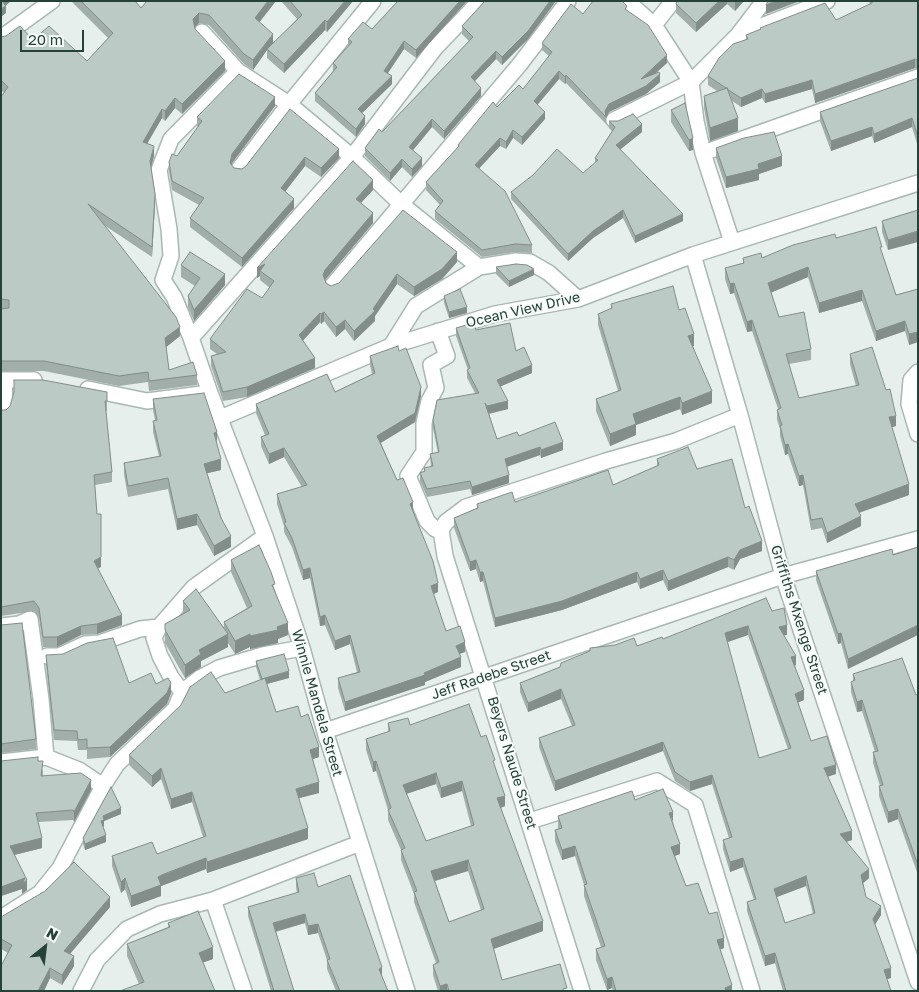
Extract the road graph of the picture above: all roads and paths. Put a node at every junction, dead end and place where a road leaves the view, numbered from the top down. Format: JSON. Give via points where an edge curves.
{"nodes":[{"id":1,"x":52,"y":1,"type":"edge"},
{"id":2,"x":373,"y":1,"type":"edge"},
{"id":3,"x":480,"y":1,"type":"edge"},
{"id":4,"x":568,"y":1,"type":"edge"},
{"id":5,"x":627,"y":1,"type":"edge"},
{"id":6,"x":673,"y":1,"type":"edge"},
{"id":7,"x":764,"y":1,"type":"edge"},
{"id":8,"x":827,"y":1,"type":"edge"},
{"id":9,"x":654,"y":25,"type":"junction"},
{"id":10,"x":202,"y":32,"type":"dead end"},
{"id":11,"x":738,"y":35,"type":"junction"},
{"id":12,"x":1,"y":38,"type":"edge"},
{"id":13,"x":238,"y":71,"type":"junction"},
{"id":14,"x":918,"y":77,"type":"edge"},
{"id":15,"x":691,"y":82,"type":"junction"},
{"id":16,"x":289,"y":104,"type":"junction"},
{"id":17,"x":614,"y":120,"type":"edge"},
{"id":18,"x":703,"y":153,"type":"junction"},
{"id":19,"x":352,"y":158,"type":"junction"},
{"id":20,"x":239,"y":169,"type":"edge"},
{"id":21,"x":918,"y":183,"type":"edge"},
{"id":22,"x":400,"y":203,"type":"junction"},
{"id":23,"x":732,"y":242,"type":"junction"},
{"id":24,"x":693,"y":255,"type":"junction"},
{"id":25,"x":479,"y":267,"type":"junction"},
{"id":26,"x":332,"y":286,"type":"edge"},
{"id":27,"x":578,"y":299,"type":"junction"},
{"id":28,"x":438,"y":331,"type":"junction"},
{"id":29,"x":192,"y":338,"type":"junction"},
{"id":30,"x":391,"y":346,"type":"junction"},
{"id":31,"x":918,"y":372,"type":"edge"},
{"id":32,"x":2,"y":380,"type":"edge"},
{"id":33,"x":53,"y":382,"type":"edge"},
{"id":34,"x":72,"y":386,"type":"edge"},
{"id":35,"x":210,"y":392,"type":"junction"},
{"id":36,"x":1,"y":412,"type":"edge"},
{"id":37,"x":740,"y":415,"type":"junction"},
{"id":38,"x":218,"y":419,"type":"junction"},
{"id":39,"x":918,"y":434,"type":"edge"},
{"id":40,"x":441,"y":530,"type":"junction"},
{"id":41,"x":264,"y":536,"type":"junction"},
{"id":42,"x":918,"y":539,"type":"edge"},
{"id":43,"x":782,"y":576,"type":"junction"},
{"id":44,"x":1,"y":626,"type":"edge"},
{"id":45,"x":159,"y":628,"type":"junction"},
{"id":46,"x":302,"y":648,"type":"junction"},
{"id":47,"x":35,"y":656,"type":"junction"},
{"id":48,"x":485,"y":678,"type":"junction"},
{"id":49,"x":182,"y":692,"type":"junction"},
{"id":50,"x":326,"y":736,"type":"junction"},
{"id":51,"x":46,"y":757,"type":"junction"},
{"id":52,"x":1,"y":762,"type":"edge"},
{"id":53,"x":102,"y":786,"type":"junction"},
{"id":54,"x":530,"y":821,"type":"junction"},
{"id":55,"x":360,"y":843,"type":"junction"},
{"id":56,"x":212,"y":900,"type":"junction"},
{"id":57,"x":1,"y":918,"type":"edge"},
{"id":58,"x":918,"y":982,"type":"edge"},
{"id":59,"x":81,"y":991,"type":"edge"},
{"id":60,"x":244,"y":991,"type":"edge"},
{"id":61,"x":407,"y":991,"type":"edge"},
{"id":62,"x":582,"y":991,"type":"edge"},
{"id":63,"x":752,"y":991,"type":"edge"}],
"edges":[{"from":1,"to":12,"type":"street"},
{"from":2,"to":16,"type":"street"},
{"from":3,"to":19,"type":"street","via":[[435,48]]},
{"from":4,"to":22,"type":"street","via":[[520,64]]},
{"from":5,"to":9,"type":"street"},
{"from":6,"to":9,"type":"street"},
{"from":7,"to":11,"type":"street"},
{"from":8,"to":11,"type":"street"},
{"from":9,"to":15,"type":"street"},
{"from":10,"to":13,"type":"street"},
{"from":11,"to":15,"type":"street"},
{"from":13,"to":16,"type":"street"},
{"from":13,"to":29,"type":"street","name":"Winnie Mandela Street","via":[[171,139],[159,170],[170,229],[171,256],[163,280]]},
{"from":14,"to":18,"type":"street"},
{"from":15,"to":17,"type":"street"},
{"from":15,"to":18,"type":"street"},
{"from":16,"to":19,"type":"street"},
{"from":16,"to":20,"type":"street"},
{"from":18,"to":23,"type":"street"},
{"from":19,"to":22,"type":"street"},
{"from":19,"to":29,"type":"street"},
{"from":21,"to":23,"type":"street","name":"Ocean View Drive"},
{"from":22,"to":25,"type":"street"},
{"from":22,"to":26,"type":"street"},
{"from":23,"to":24,"type":"street","name":"Ocean View Drive"},
{"from":24,"to":27,"type":"street","name":"Ocean View Drive"},
{"from":24,"to":37,"type":"street","name":"Griffiths Mxenge Street"},
{"from":25,"to":27,"type":"street","via":[[530,262],[549,273]]},
{"from":25,"to":30,"type":"street","via":[[416,306]]},
{"from":27,"to":28,"type":"street","name":"Ocean View Drive","via":[[495,314]]},
{"from":28,"to":30,"type":"street","name":"Ocean View Drive"},
{"from":28,"to":40,"type":"street","via":[[447,356],[431,365],[436,388],[424,423],[424,452],[408,476],[427,521]]},
{"from":29,"to":35,"type":"street","name":"Winnie Mandela Street"},
{"from":30,"to":38,"type":"street","name":"Ocean View Drive"},
{"from":31,"to":39,"type":"street","via":[[910,380],[909,404]]},
{"from":32,"to":33,"type":"street"},
{"from":32,"to":36,"type":"street","via":[[5,402]]},
{"from":34,"to":35,"type":"street","via":[[147,401]]},
{"from":35,"to":38,"type":"street","name":"Winnie Mandela Street"},
{"from":37,"to":40,"type":"street","via":[[676,441],[466,508],[446,522]]},
{"from":37,"to":43,"type":"street","name":"Griffiths Mxenge Street"},
{"from":38,"to":41,"type":"street","name":"Winnie Mandela Street"},
{"from":40,"to":48,"type":"street","name":"Beyers Naude Street","via":[[445,556]]},
{"from":41,"to":45,"type":"street","via":[[194,587]]},
{"from":41,"to":46,"type":"street","name":"Winnie Mandela Street"},
{"from":42,"to":43,"type":"street","name":"Jeff Radebe Street"},
{"from":43,"to":48,"type":"street","name":"Jeff Radebe Street"},
{"from":43,"to":58,"type":"street","name":"Griffiths Mxenge Street"},
{"from":44,"to":47,"type":"street","via":[[30,619]]},
{"from":45,"to":47,"type":"street","via":[[140,629],[99,643],[85,644],[59,656]]},
{"from":45,"to":49,"type":"street","via":[[154,638],[157,647],[170,677]]},
{"from":46,"to":49,"type":"street","via":[[220,668]]},
{"from":46,"to":50,"type":"street","name":"Winnie Mandela Street"},
{"from":47,"to":51,"type":"street"},
{"from":48,"to":50,"type":"street","name":"Jeff Radebe Street"},
{"from":48,"to":54,"type":"street","name":"Beyers Naude Street"},
{"from":49,"to":53,"type":"street","via":[[175,709],[117,764]]},
{"from":50,"to":55,"type":"street","name":"Winnie Mandela Street"},
{"from":50,"to":61,"type":"street"},
{"from":51,"to":52,"type":"street"},
{"from":51,"to":53,"type":"street","via":[[79,770]]},
{"from":53,"to":57,"type":"street","via":[[60,868],[40,893]]},
{"from":54,"to":62,"type":"street","name":"Beyers Naude Street"},
{"from":54,"to":63,"type":"street","via":[[657,781],[695,805]]},
{"from":55,"to":56,"type":"street"},
{"from":55,"to":61,"type":"street","name":"Winnie Mandela Street"},
{"from":56,"to":59,"type":"street","via":[[160,914],[126,929],[97,960]]},
{"from":56,"to":60,"type":"street"}]}
